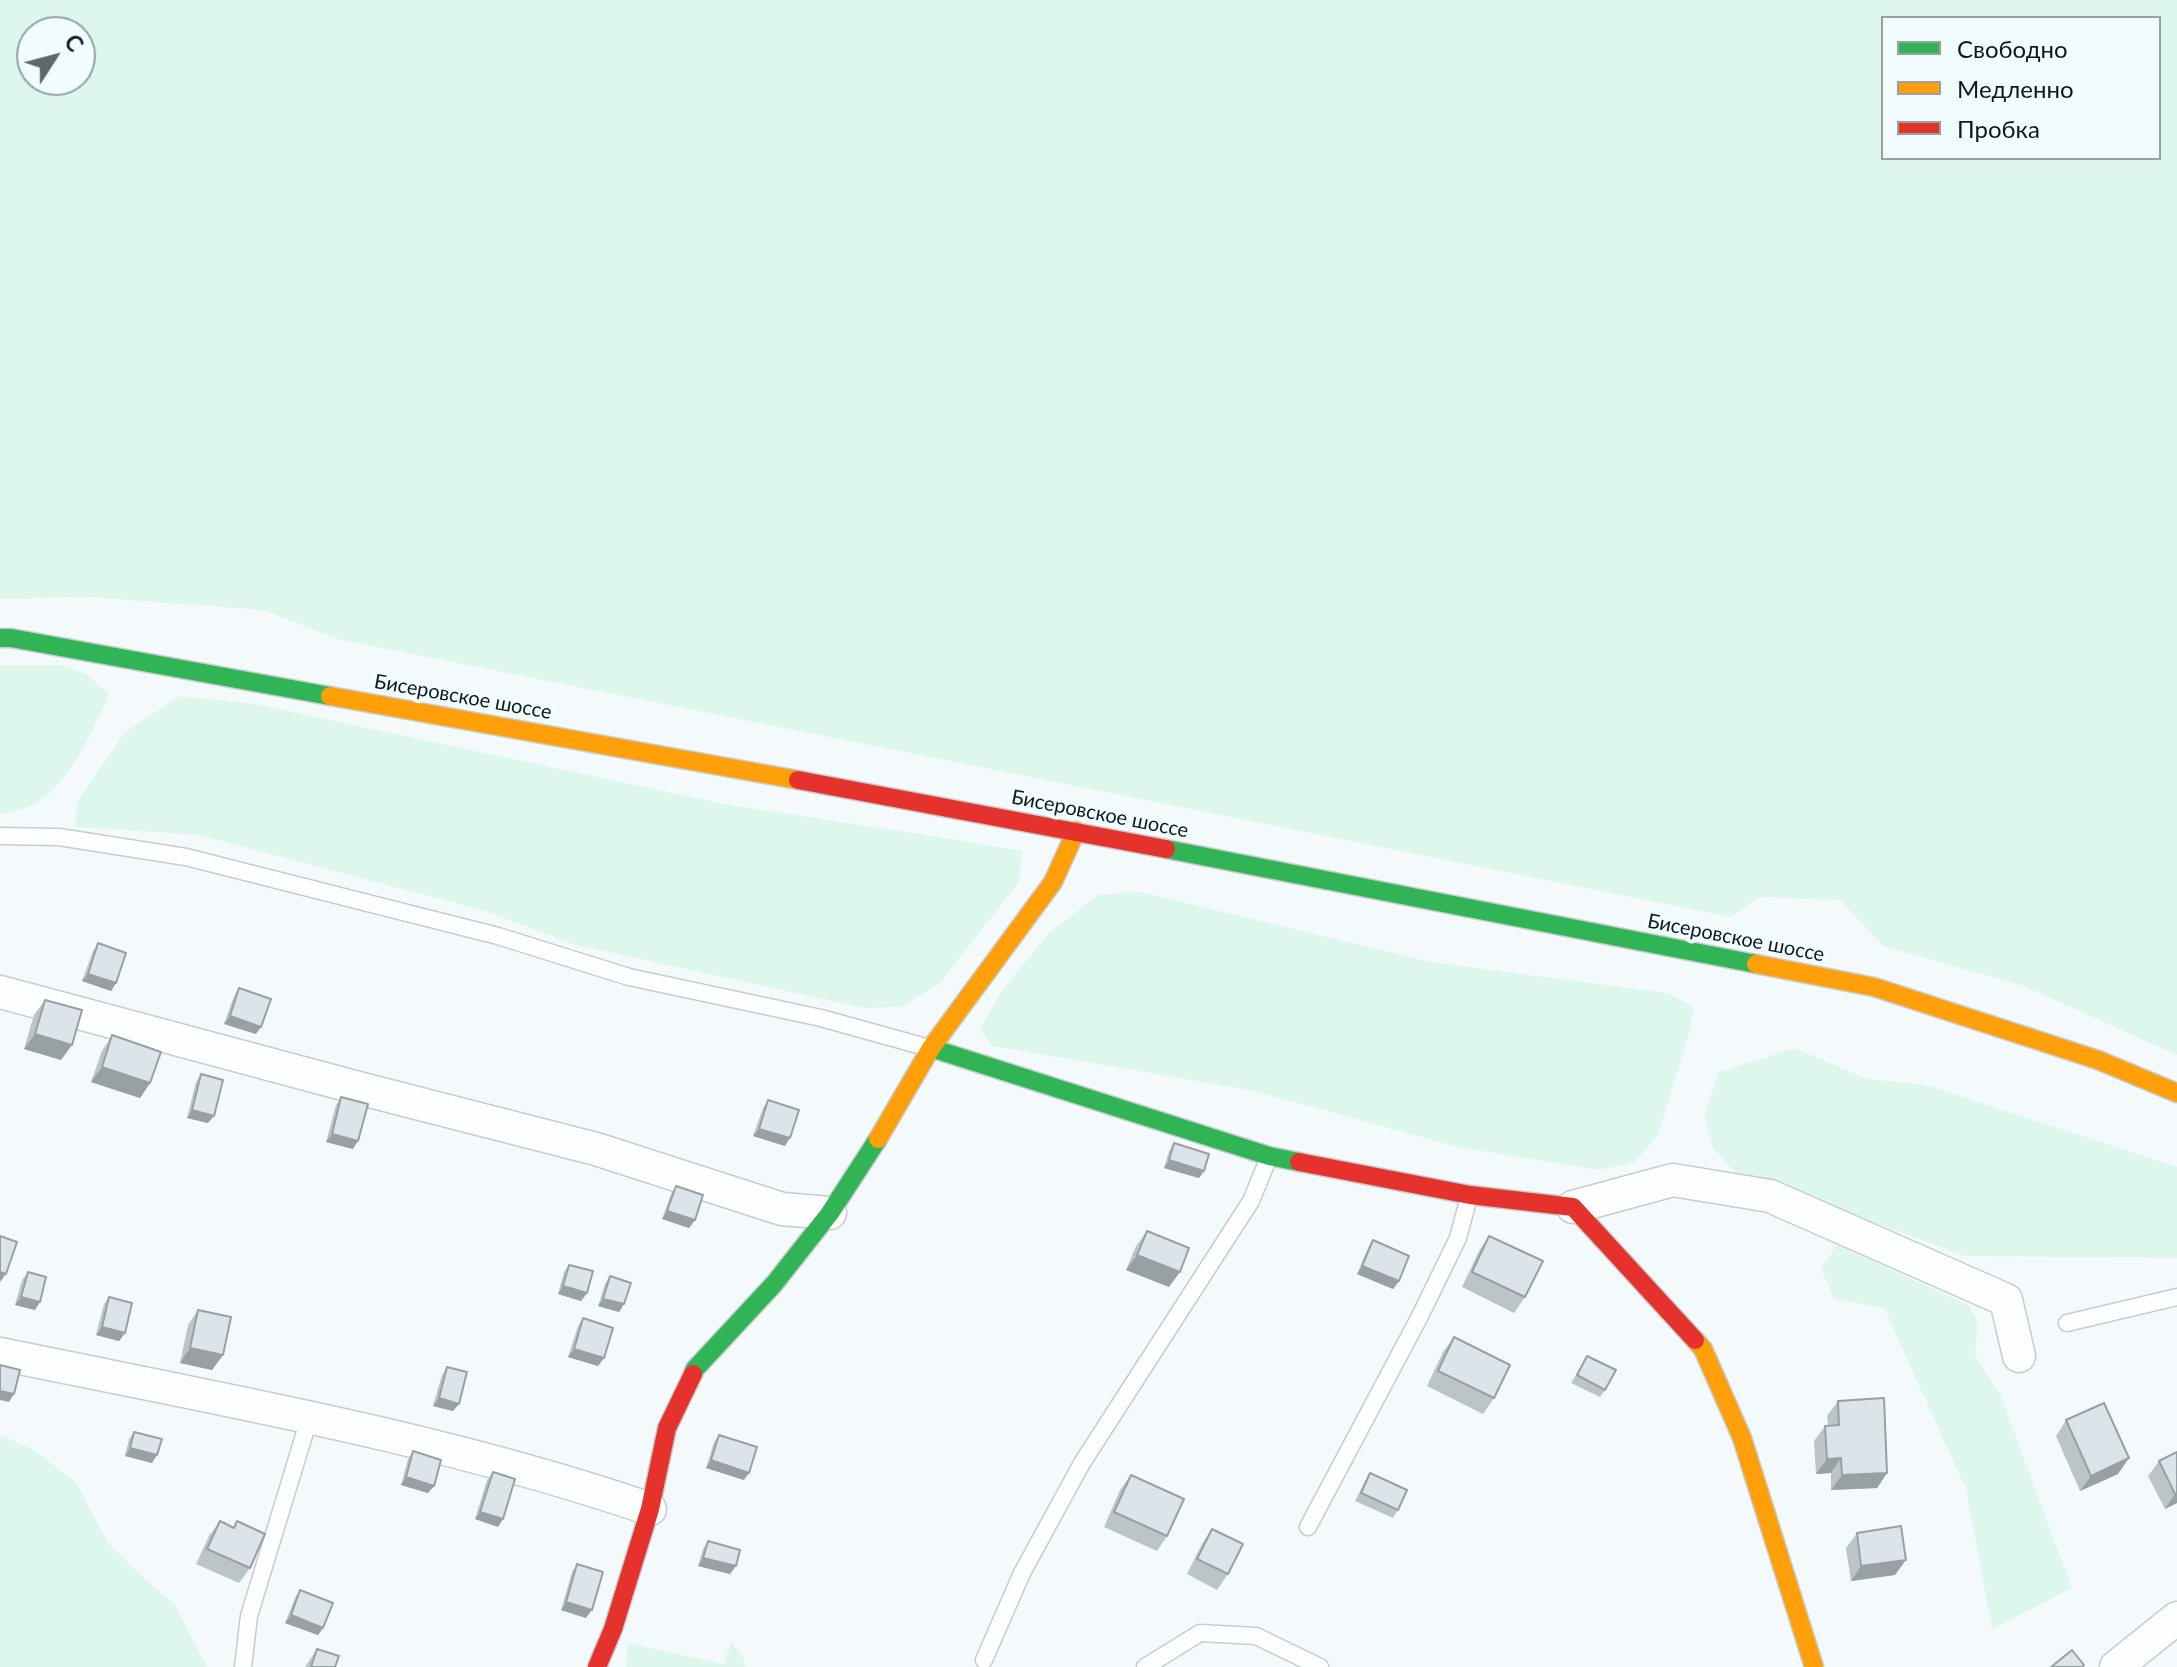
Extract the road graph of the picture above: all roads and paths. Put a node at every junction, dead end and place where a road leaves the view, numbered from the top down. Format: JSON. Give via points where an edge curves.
{"nodes":[{"id":1,"x":0,"y":638,"type":"edge"},
{"id":2,"x":1076,"y":831,"type":"junction"},
{"id":3,"x":0,"y":836,"type":"edge"},
{"id":4,"x":0,"y":992,"type":"edge"},
{"id":5,"x":931,"y":1048,"type":"junction"},
{"id":6,"x":2177,"y":1093,"type":"edge"},
{"id":7,"x":1269,"y":1156,"type":"junction"},
{"id":8,"x":1470,"y":1195,"type":"junction"},
{"id":9,"x":1573,"y":1207,"type":"junction"},
{"id":10,"x":830,"y":1213,"type":"junction"},
{"id":11,"x":2177,"y":1297,"type":"edge"},
{"id":12,"x":2067,"y":1323,"type":"dead end"},
{"id":13,"x":0,"y":1354,"type":"edge"},
{"id":14,"x":2019,"y":1356,"type":"dead end"},
{"id":15,"x":309,"y":1419,"type":"junction"},
{"id":16,"x":650,"y":1509,"type":"junction"},
{"id":17,"x":1308,"y":1527,"type":"dead end"},
{"id":18,"x":2177,"y":1618,"type":"edge"},
{"id":19,"x":984,"y":1660,"type":"dead end"},
{"id":20,"x":243,"y":1667,"type":"edge"},
{"id":21,"x":597,"y":1667,"type":"edge"},
{"id":22,"x":1145,"y":1667,"type":"edge"},
{"id":23,"x":1320,"y":1667,"type":"edge"},
{"id":24,"x":1814,"y":1667,"type":"edge"},
{"id":25,"x":2116,"y":1667,"type":"edge"}],
"edges":[{"from":1,"to":2,"type":"main road","name":"Бисеровское шоссе"},
{"from":2,"to":5,"type":"main road","via":[[1053,882]]},
{"from":2,"to":6,"type":"main road","name":"Бисеровское шоссе","via":[[1874,987],[2098,1060]]},
{"from":3,"to":5,"type":"lane","via":[[59,837],[186,857],[498,936],[629,977],[821,1018]]},
{"from":4,"to":10,"type":"street","via":[[596,1149],[782,1209]]},
{"from":5,"to":7,"type":"main road"},
{"from":5,"to":10,"type":"main road"},
{"from":7,"to":8,"type":"main road"},
{"from":7,"to":19,"type":"lane","via":[[1251,1201],[1082,1463],[1022,1573]]},
{"from":8,"to":9,"type":"main road"},
{"from":8,"to":17,"type":"lane","via":[[1458,1238],[1420,1316]]},
{"from":9,"to":14,"type":"street","via":[[1673,1180],[1770,1196],[2006,1300]]},
{"from":9,"to":24,"type":"main road","via":[[1703,1349],[1742,1438]]},
{"from":10,"to":16,"type":"main road","via":[[774,1284],[695,1369],[667,1428]]},
{"from":11,"to":12,"type":"lane"},
{"from":13,"to":15,"type":"street"},
{"from":15,"to":16,"type":"street","via":[[424,1444]]},
{"from":15,"to":20,"type":"lane","via":[[249,1616]]},
{"from":16,"to":21,"type":"main road"},
{"from":18,"to":25,"type":"street"},
{"from":22,"to":23,"type":"lane","via":[[1200,1633],[1256,1636]]}]}
